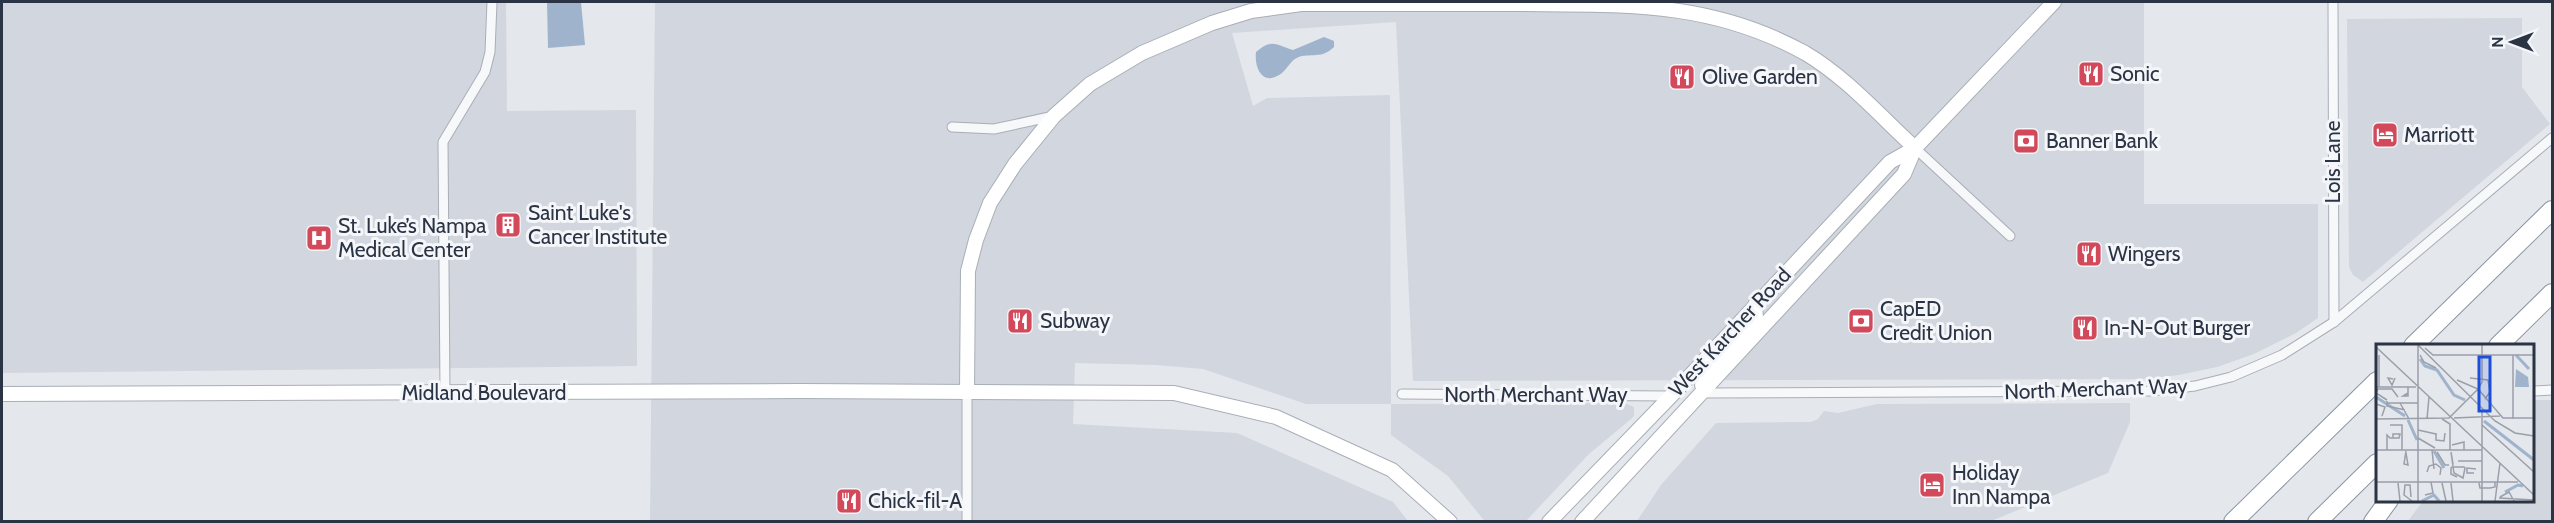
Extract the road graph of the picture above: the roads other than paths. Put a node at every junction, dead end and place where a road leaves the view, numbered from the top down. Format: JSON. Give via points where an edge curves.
{"nodes":[{"id":1,"x":492,"y":2,"type":"edge"},
{"id":2,"x":2054,"y":2,"type":"edge"},
{"id":3,"x":2333,"y":2,"type":"edge"},
{"id":4,"x":1054,"y":117,"type":"junction"},
{"id":5,"x":951,"y":127,"type":"dead end"},
{"id":6,"x":2553,"y":138,"type":"edge"},
{"id":7,"x":1915,"y":148,"type":"junction"},
{"id":8,"x":2553,"y":210,"type":"edge"},
{"id":9,"x":2010,"y":236,"type":"dead end"},
{"id":10,"x":2553,"y":293,"type":"edge"},
{"id":11,"x":2553,"y":303,"type":"edge"},
{"id":12,"x":1755,"y":305,"type":"junction"},
{"id":13,"x":2334,"y":322,"type":"junction"},
{"id":14,"x":2415,"y":344,"type":"edge"},
{"id":15,"x":2500,"y":344,"type":"edge"},
{"id":16,"x":2517,"y":344,"type":"edge"},
{"id":17,"x":2376,"y":382,"type":"edge"},
{"id":18,"x":2553,"y":390,"type":"edge"},
{"id":19,"x":2535,"y":391,"type":"dead end"},
{"id":20,"x":968,"y":392,"type":"junction"},
{"id":21,"x":445,"y":393,"type":"junction"},
{"id":22,"x":1701,"y":393,"type":"junction"},
{"id":23,"x":2,"y":394,"type":"edge"},
{"id":24,"x":1402,"y":394,"type":"dead end"},
{"id":25,"x":1671,"y":396,"type":"junction"},
{"id":26,"x":2376,"y":464,"type":"edge"},
{"id":27,"x":2388,"y":502,"type":"edge"},
{"id":28,"x":967,"y":522,"type":"edge"},
{"id":29,"x":1450,"y":522,"type":"edge"},
{"id":30,"x":1549,"y":522,"type":"edge"},
{"id":31,"x":1582,"y":522,"type":"edge"},
{"id":32,"x":2233,"y":522,"type":"edge"},
{"id":33,"x":2317,"y":522,"type":"edge"},
{"id":34,"x":2373,"y":522,"type":"edge"}],
"edges":[{"from":1,"to":21,"type":"street","via":[[485,72],[443,142]]},
{"from":2,"to":7,"type":"main road","name":"West Karcher Road"},
{"from":3,"to":13,"type":"street","name":"Lois Lane"},
{"from":4,"to":5,"type":"street","via":[[994,129]]},
{"from":4,"to":7,"type":"main road","via":[[1090,84],[1142,53],[1251,11],[1301,4],[1656,5],[1716,15],[1760,29],[1806,53],[1829,69]]},
{"from":4,"to":20,"type":"main road","via":[[990,203],[976,240],[968,271]]},
{"from":6,"to":13,"type":"street","name":"North Merchant Way"},
{"from":7,"to":9,"type":"street"},
{"from":7,"to":12,"type":"main road","name":"West Karcher Road","via":[[1890,162]]},
{"from":7,"to":22,"type":"main road","name":"West Karcher Road","via":[[1904,174]]},
{"from":8,"to":14,"type":"highway"},
{"from":10,"to":15,"type":"highway"},
{"from":11,"to":16,"type":"highway"},
{"from":12,"to":22,"type":"main road","via":[[1756,320],[1706,375]]},
{"from":12,"to":25,"type":"main road","name":"West Karcher Road"},
{"from":13,"to":22,"type":"street","name":"North Merchant Way","via":[[2282,355],[2231,376],[2195,386],[2151,391]]},
{"from":17,"to":32,"type":"highway"},
{"from":18,"to":19,"type":"street"},
{"from":20,"to":21,"type":"main road","name":"Midland Boulevard"},
{"from":20,"to":28,"type":"street"},
{"from":20,"to":29,"type":"main road","name":"Midland Boulevard","via":[[1174,393],[1276,417],[1392,470]]},
{"from":21,"to":23,"type":"main road","name":"Midland Boulevard"},
{"from":22,"to":31,"type":"main road","name":"West Karcher Road"},
{"from":24,"to":25,"type":"street","name":"North Merchant Way"},
{"from":25,"to":30,"type":"main road","name":"West Karcher Road"},
{"from":26,"to":33,"type":"highway"},
{"from":27,"to":34,"type":"highway"}]}
